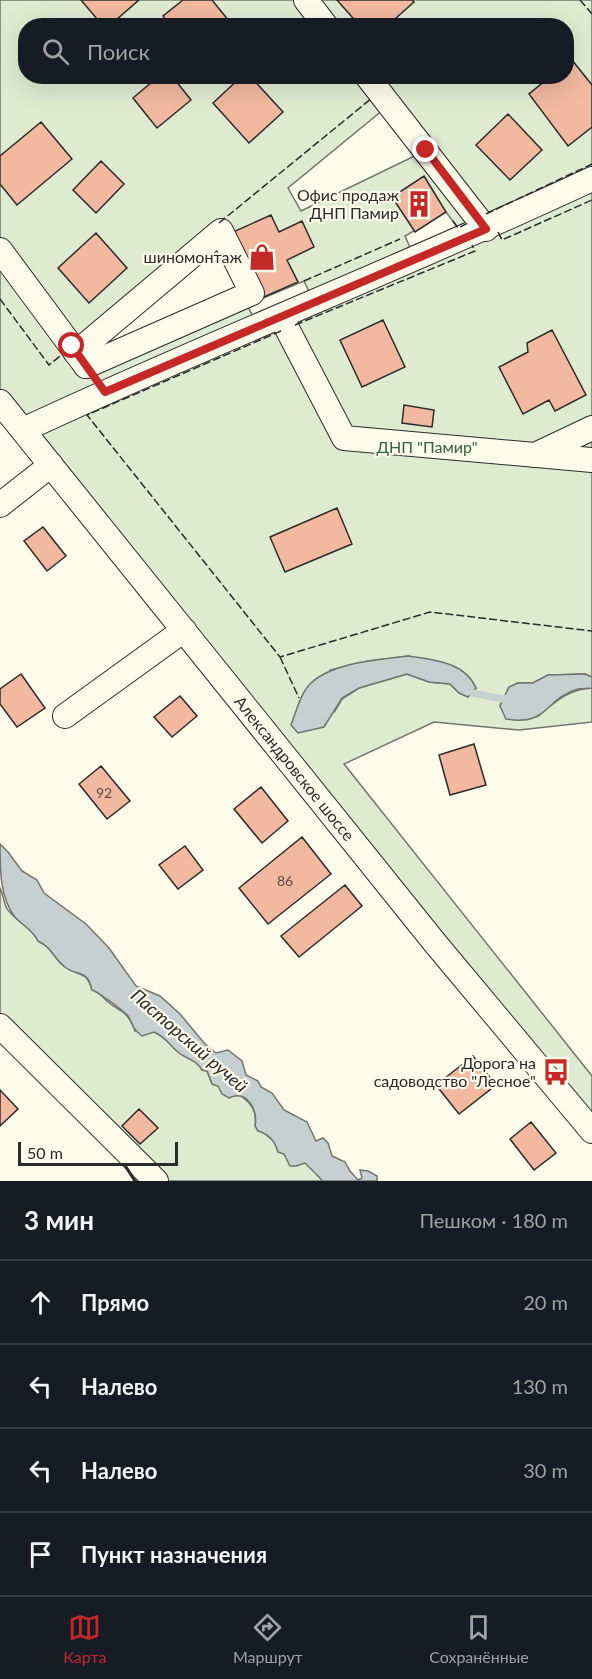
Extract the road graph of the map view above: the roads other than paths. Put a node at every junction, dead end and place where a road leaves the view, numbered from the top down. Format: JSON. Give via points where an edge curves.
{"nodes":[{"id":1,"x":306,"y":0,"type":"edge"},
{"id":2,"x":320,"y":18,"type":"edge"},
{"id":3,"x":373,"y":84,"type":"edge"},
{"id":4,"x":592,"y":179,"type":"edge"},
{"id":5,"x":486,"y":229,"type":"junction"},
{"id":6,"x":0,"y":250,"type":"edge"},
{"id":7,"x":281,"y":317,"type":"junction"},
{"id":8,"x":81,"y":359,"type":"junction"},
{"id":9,"x":105,"y":392,"type":"junction"},
{"id":10,"x":0,"y":402,"type":"edge"},
{"id":11,"x":592,"y":428,"type":"edge"},
{"id":12,"x":23,"y":430,"type":"junction"},
{"id":13,"x":535,"y":455,"type":"junction"},
{"id":14,"x":592,"y":460,"type":"edge"},
{"id":15,"x":51,"y":465,"type":"junction"},
{"id":16,"x":0,"y":505,"type":"edge"},
{"id":17,"x":184,"y":630,"type":"junction"},
{"id":18,"x":65,"y":716,"type":"dead end"},
{"id":19,"x":0,"y":1026,"type":"edge"},
{"id":20,"x":592,"y":1131,"type":"edge"},
{"id":21,"x":156,"y":1181,"type":"edge"}],
"edges":[{"from":1,"to":2,"type":"street"},
{"from":3,"to":5,"type":"street"},
{"from":4,"to":5,"type":"street"},
{"from":5,"to":7,"type":"street"},
{"from":6,"to":8,"type":"street"},
{"from":7,"to":9,"type":"street"},
{"from":7,"to":13,"type":"street","via":[[344,438]]},
{"from":8,"to":8,"type":"street","via":[[252,294],[221,231]]},
{"from":8,"to":9,"type":"street"},
{"from":9,"to":12,"type":"street"},
{"from":10,"to":12,"type":"street","name":"Александровское шоссе"},
{"from":11,"to":13,"type":"street"},
{"from":12,"to":15,"type":"street","name":"Александровское шоссе"},
{"from":13,"to":14,"type":"street"},
{"from":15,"to":16,"type":"street"},
{"from":15,"to":17,"type":"street","name":"Александровское шоссе"},
{"from":17,"to":18,"type":"street"},
{"from":17,"to":20,"type":"street","name":"Александровское шоссе","via":[[435,943]]},
{"from":19,"to":21,"type":"street"}]}
